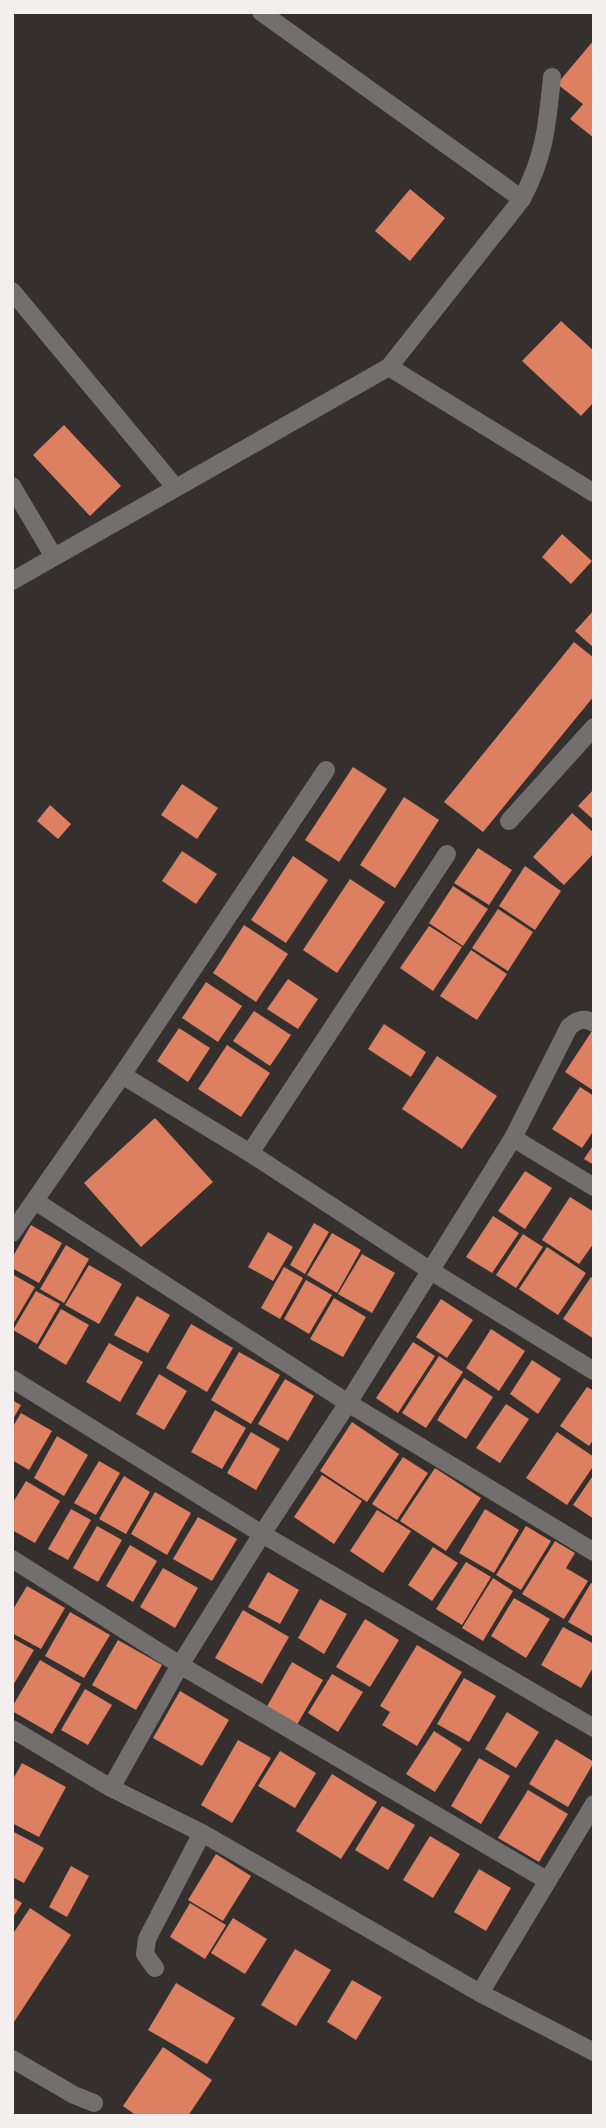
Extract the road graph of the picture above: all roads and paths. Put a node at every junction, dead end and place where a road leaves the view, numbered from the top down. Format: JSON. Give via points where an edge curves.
{"nodes":[{"id":1,"x":261,"y":12,"type":"edge"},
{"id":2,"x":552,"y":78,"type":"dead end"},
{"id":3,"x":522,"y":199,"type":"junction"},
{"id":4,"x":12,"y":291,"type":"edge"},
{"id":5,"x":389,"y":367,"type":"junction"},
{"id":6,"x":12,"y":486,"type":"edge"},
{"id":7,"x":176,"y":488,"type":"junction"},
{"id":8,"x":594,"y":493,"type":"edge"},
{"id":9,"x":54,"y":557,"type":"junction"},
{"id":10,"x":12,"y":581,"type":"edge"},
{"id":11,"x":594,"y":727,"type":"edge"},
{"id":12,"x":326,"y":770,"type":"dead end"},
{"id":13,"x":509,"y":821,"type":"dead end"},
{"id":14,"x":447,"y":854,"type":"dead end"},
{"id":15,"x":594,"y":1023,"type":"edge"},
{"id":16,"x":122,"y":1075,"type":"junction"},
{"id":17,"x":513,"y":1138,"type":"junction"},
{"id":18,"x":250,"y":1153,"type":"junction"},
{"id":19,"x":594,"y":1187,"type":"edge"},
{"id":20,"x":35,"y":1201,"type":"junction"},
{"id":21,"x":12,"y":1233,"type":"edge"},
{"id":22,"x":431,"y":1271,"type":"junction"},
{"id":23,"x":594,"y":1371,"type":"edge"},
{"id":24,"x":12,"y":1379,"type":"edge"},
{"id":25,"x":348,"y":1403,"type":"junction"},
{"id":26,"x":262,"y":1534,"type":"junction"},
{"id":27,"x":594,"y":1552,"type":"edge"},
{"id":28,"x":12,"y":1559,"type":"edge"},
{"id":29,"x":180,"y":1665,"type":"junction"},
{"id":30,"x":594,"y":1728,"type":"edge"},
{"id":31,"x":12,"y":1730,"type":"edge"},
{"id":32,"x":111,"y":1788,"type":"junction"},
{"id":33,"x":594,"y":1804,"type":"edge"},
{"id":34,"x":201,"y":1833,"type":"junction"},
{"id":35,"x":548,"y":1881,"type":"junction"},
{"id":36,"x":155,"y":1968,"type":"dead end"},
{"id":37,"x":480,"y":1993,"type":"junction"},
{"id":38,"x":594,"y":2052,"type":"edge"},
{"id":39,"x":12,"y":2059,"type":"edge"},
{"id":40,"x":94,"y":2103,"type":"dead end"}],
"edges":[{"from":1,"to":3,"type":"street"},
{"from":2,"to":3,"type":"street","via":[[544,146]]},
{"from":3,"to":5,"type":"street"},
{"from":4,"to":7,"type":"street"},
{"from":5,"to":7,"type":"street"},
{"from":5,"to":8,"type":"street"},
{"from":6,"to":9,"type":"street"},
{"from":7,"to":9,"type":"street"},
{"from":9,"to":10,"type":"street"},
{"from":11,"to":13,"type":"street"},
{"from":12,"to":16,"type":"street"},
{"from":14,"to":18,"type":"street"},
{"from":15,"to":17,"type":"street","via":[[578,1020],[569,1027]]},
{"from":16,"to":18,"type":"street"},
{"from":16,"to":20,"type":"street"},
{"from":17,"to":19,"type":"street"},
{"from":17,"to":22,"type":"street"},
{"from":18,"to":22,"type":"street"},
{"from":20,"to":21,"type":"street"},
{"from":20,"to":25,"type":"street"},
{"from":22,"to":23,"type":"street"},
{"from":22,"to":25,"type":"street"},
{"from":24,"to":26,"type":"street"},
{"from":25,"to":26,"type":"street"},
{"from":25,"to":27,"type":"street"},
{"from":26,"to":29,"type":"street"},
{"from":26,"to":30,"type":"street"},
{"from":28,"to":29,"type":"street"},
{"from":29,"to":32,"type":"street"},
{"from":29,"to":35,"type":"street"},
{"from":31,"to":32,"type":"street"},
{"from":32,"to":34,"type":"street"},
{"from":33,"to":35,"type":"street"},
{"from":34,"to":36,"type":"street","via":[[144,1947]]},
{"from":34,"to":37,"type":"street"},
{"from":35,"to":37,"type":"street"},
{"from":37,"to":38,"type":"street"},
{"from":39,"to":40,"type":"street"}]}
